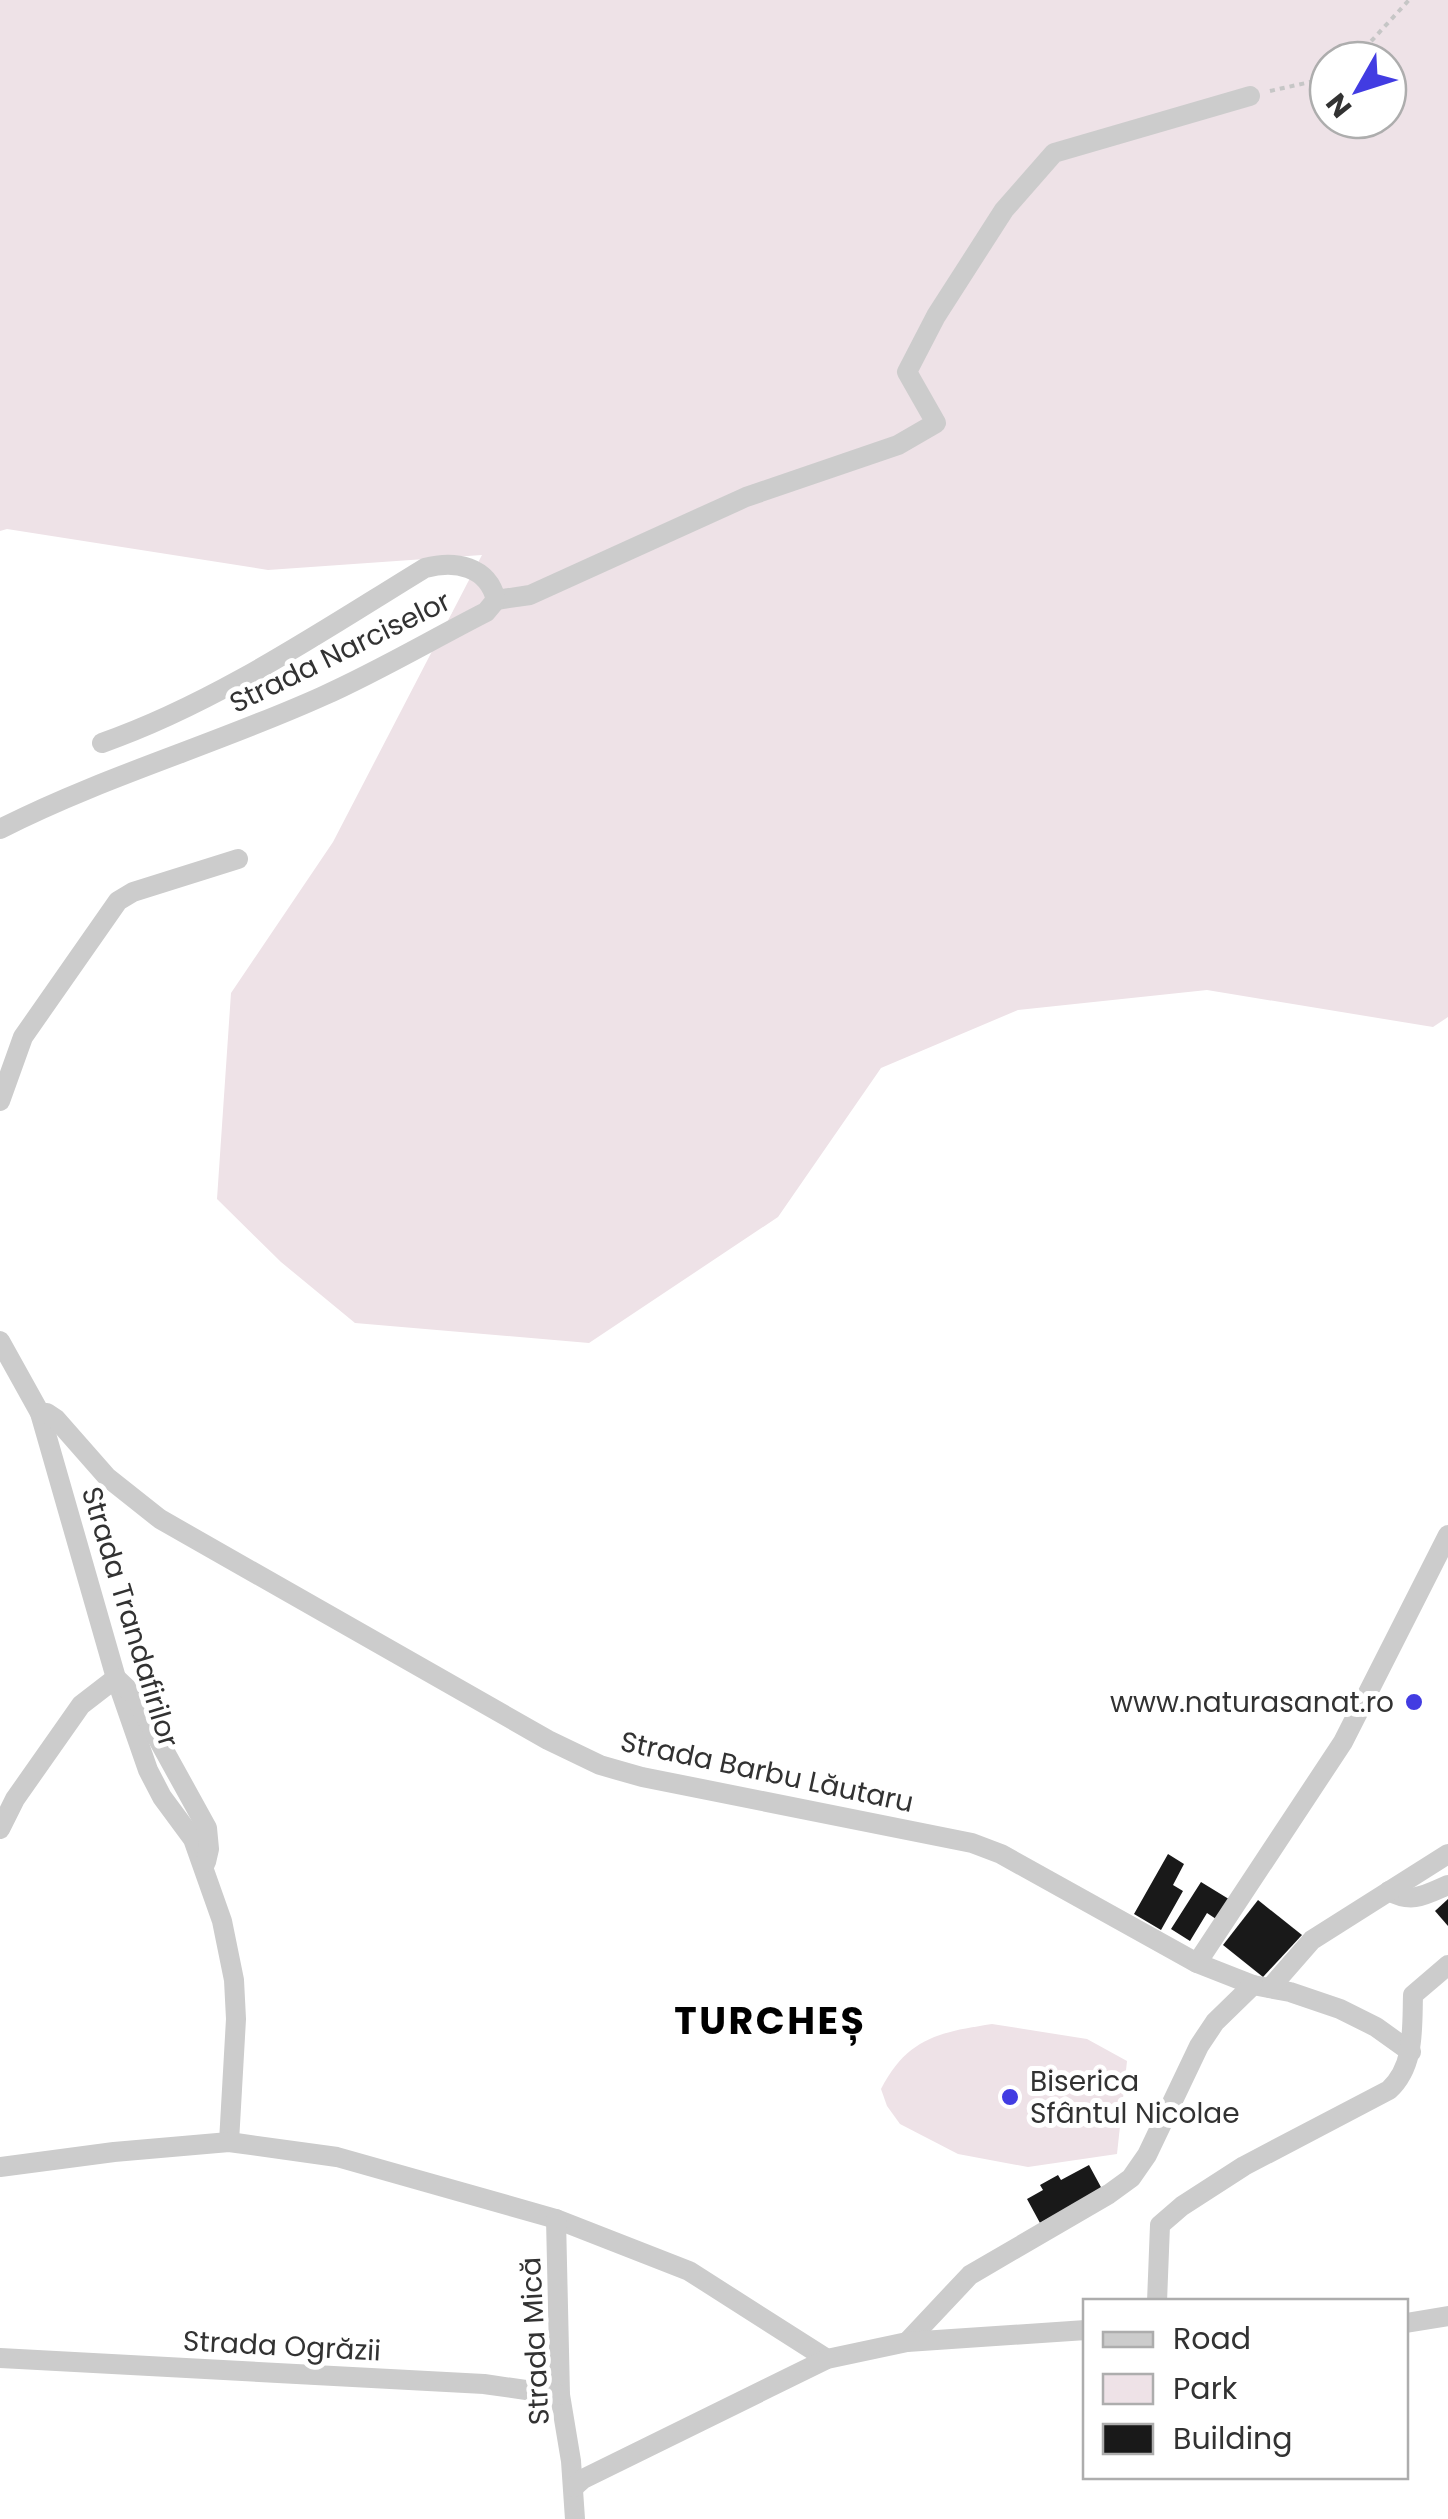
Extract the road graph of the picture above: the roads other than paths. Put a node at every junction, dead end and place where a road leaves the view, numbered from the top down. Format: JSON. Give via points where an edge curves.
{"nodes":[{"id":1,"x":1250,"y":96,"type":"road end"},
{"id":2,"x":496,"y":600,"type":"junction"},
{"id":3,"x":102,"y":743,"type":"dead end"},
{"id":4,"x":0,"y":829,"type":"edge"},
{"id":5,"x":238,"y":860,"type":"dead end"},
{"id":6,"x":0,"y":1101,"type":"edge"},
{"id":7,"x":0,"y":1342,"type":"edge"},
{"id":8,"x":40,"y":1413,"type":"junction"},
{"id":9,"x":1448,"y":1535,"type":"edge"},
{"id":10,"x":116,"y":1678,"type":"junction"},
{"id":11,"x":0,"y":1829,"type":"edge"},
{"id":12,"x":1448,"y":1854,"type":"edge"},
{"id":13,"x":1448,"y":1884,"type":"edge"},
{"id":14,"x":1388,"y":1891,"type":"junction"},
{"id":15,"x":1197,"y":1963,"type":"junction"},
{"id":16,"x":1448,"y":1964,"type":"edge"},
{"id":17,"x":1262,"y":1987,"type":"junction"},
{"id":18,"x":1411,"y":2052,"type":"junction"},
{"id":19,"x":229,"y":2142,"type":"junction"},
{"id":20,"x":0,"y":2167,"type":"edge"},
{"id":21,"x":556,"y":2219,"type":"junction"},
{"id":22,"x":1158,"y":2299,"type":"edge"},
{"id":23,"x":1448,"y":2316,"type":"edge"},
{"id":24,"x":1408,"y":2323,"type":"edge"},
{"id":25,"x":1083,"y":2330,"type":"edge"},
{"id":26,"x":907,"y":2342,"type":"junction"},
{"id":27,"x":0,"y":2358,"type":"edge"},
{"id":28,"x":827,"y":2359,"type":"junction"},
{"id":29,"x":560,"y":2395,"type":"junction"},
{"id":30,"x":574,"y":2487,"type":"junction"},
{"id":31,"x":575,"y":2519,"type":"edge"}],
"edges":[{"from":1,"to":2,"type":"street","via":[[1054,153],[1004,210],[906,372],[936,423],[898,445],[746,497],[530,595]]},
{"from":2,"to":3,"type":"street","name":"Strada Narciselor","via":[[492,585],[463,564],[425,568],[228,684]]},
{"from":2,"to":4,"type":"street","name":"Strada Narciselor","via":[[486,612],[323,696]]},
{"from":5,"to":6,"type":"street","via":[[118,900],[23,1036]]},
{"from":7,"to":8,"type":"street","name":"Strada Trandafirilor"},
{"from":8,"to":10,"type":"street","name":"Strada Trandafirilor"},
{"from":8,"to":15,"type":"street","name":"Strada Barbu Lăutaru","via":[[56,1420],[107,1477],[160,1519],[600,1765],[972,1843]]},
{"from":9,"to":15,"type":"street","via":[[1343,1742]]},
{"from":10,"to":11,"type":"street","via":[[81,1705]]},
{"from":10,"to":19,"type":"street","name":"Strada Trandafirilor","via":[[148,1770],[193,1839],[222,1921],[236,2019]]},
{"from":12,"to":14,"type":"street"},
{"from":13,"to":14,"type":"street","via":[[1416,1899]]},
{"from":14,"to":17,"type":"street","via":[[1312,1940]]},
{"from":15,"to":17,"type":"street","name":"Strada Barbu Lăutaru"},
{"from":16,"to":18,"type":"street","via":[[1413,1996]]},
{"from":17,"to":18,"type":"street","name":"Strada Barbu Lăutaru","via":[[1340,2009]]},
{"from":17,"to":26,"type":"street","via":[[1215,2022],[1131,2178],[970,2276]]},
{"from":18,"to":22,"type":"street","via":[[1389,2090],[1282,2144],[1167,2218],[1158,2233]]},
{"from":19,"to":20,"type":"street"},
{"from":19,"to":21,"type":"street","via":[[337,2157]]},
{"from":21,"to":28,"type":"street","via":[[689,2271]]},
{"from":21,"to":29,"type":"street","name":"Strada Mică"},
{"from":23,"to":24,"type":"street"},
{"from":25,"to":26,"type":"street"},
{"from":26,"to":28,"type":"street"},
{"from":27,"to":29,"type":"street","name":"Strada Ogrăzii","via":[[484,2384]]},
{"from":28,"to":30,"type":"street"},
{"from":29,"to":30,"type":"street","name":"Strada Mică"},
{"from":30,"to":31,"type":"street","name":"Strada Mică"}]}
